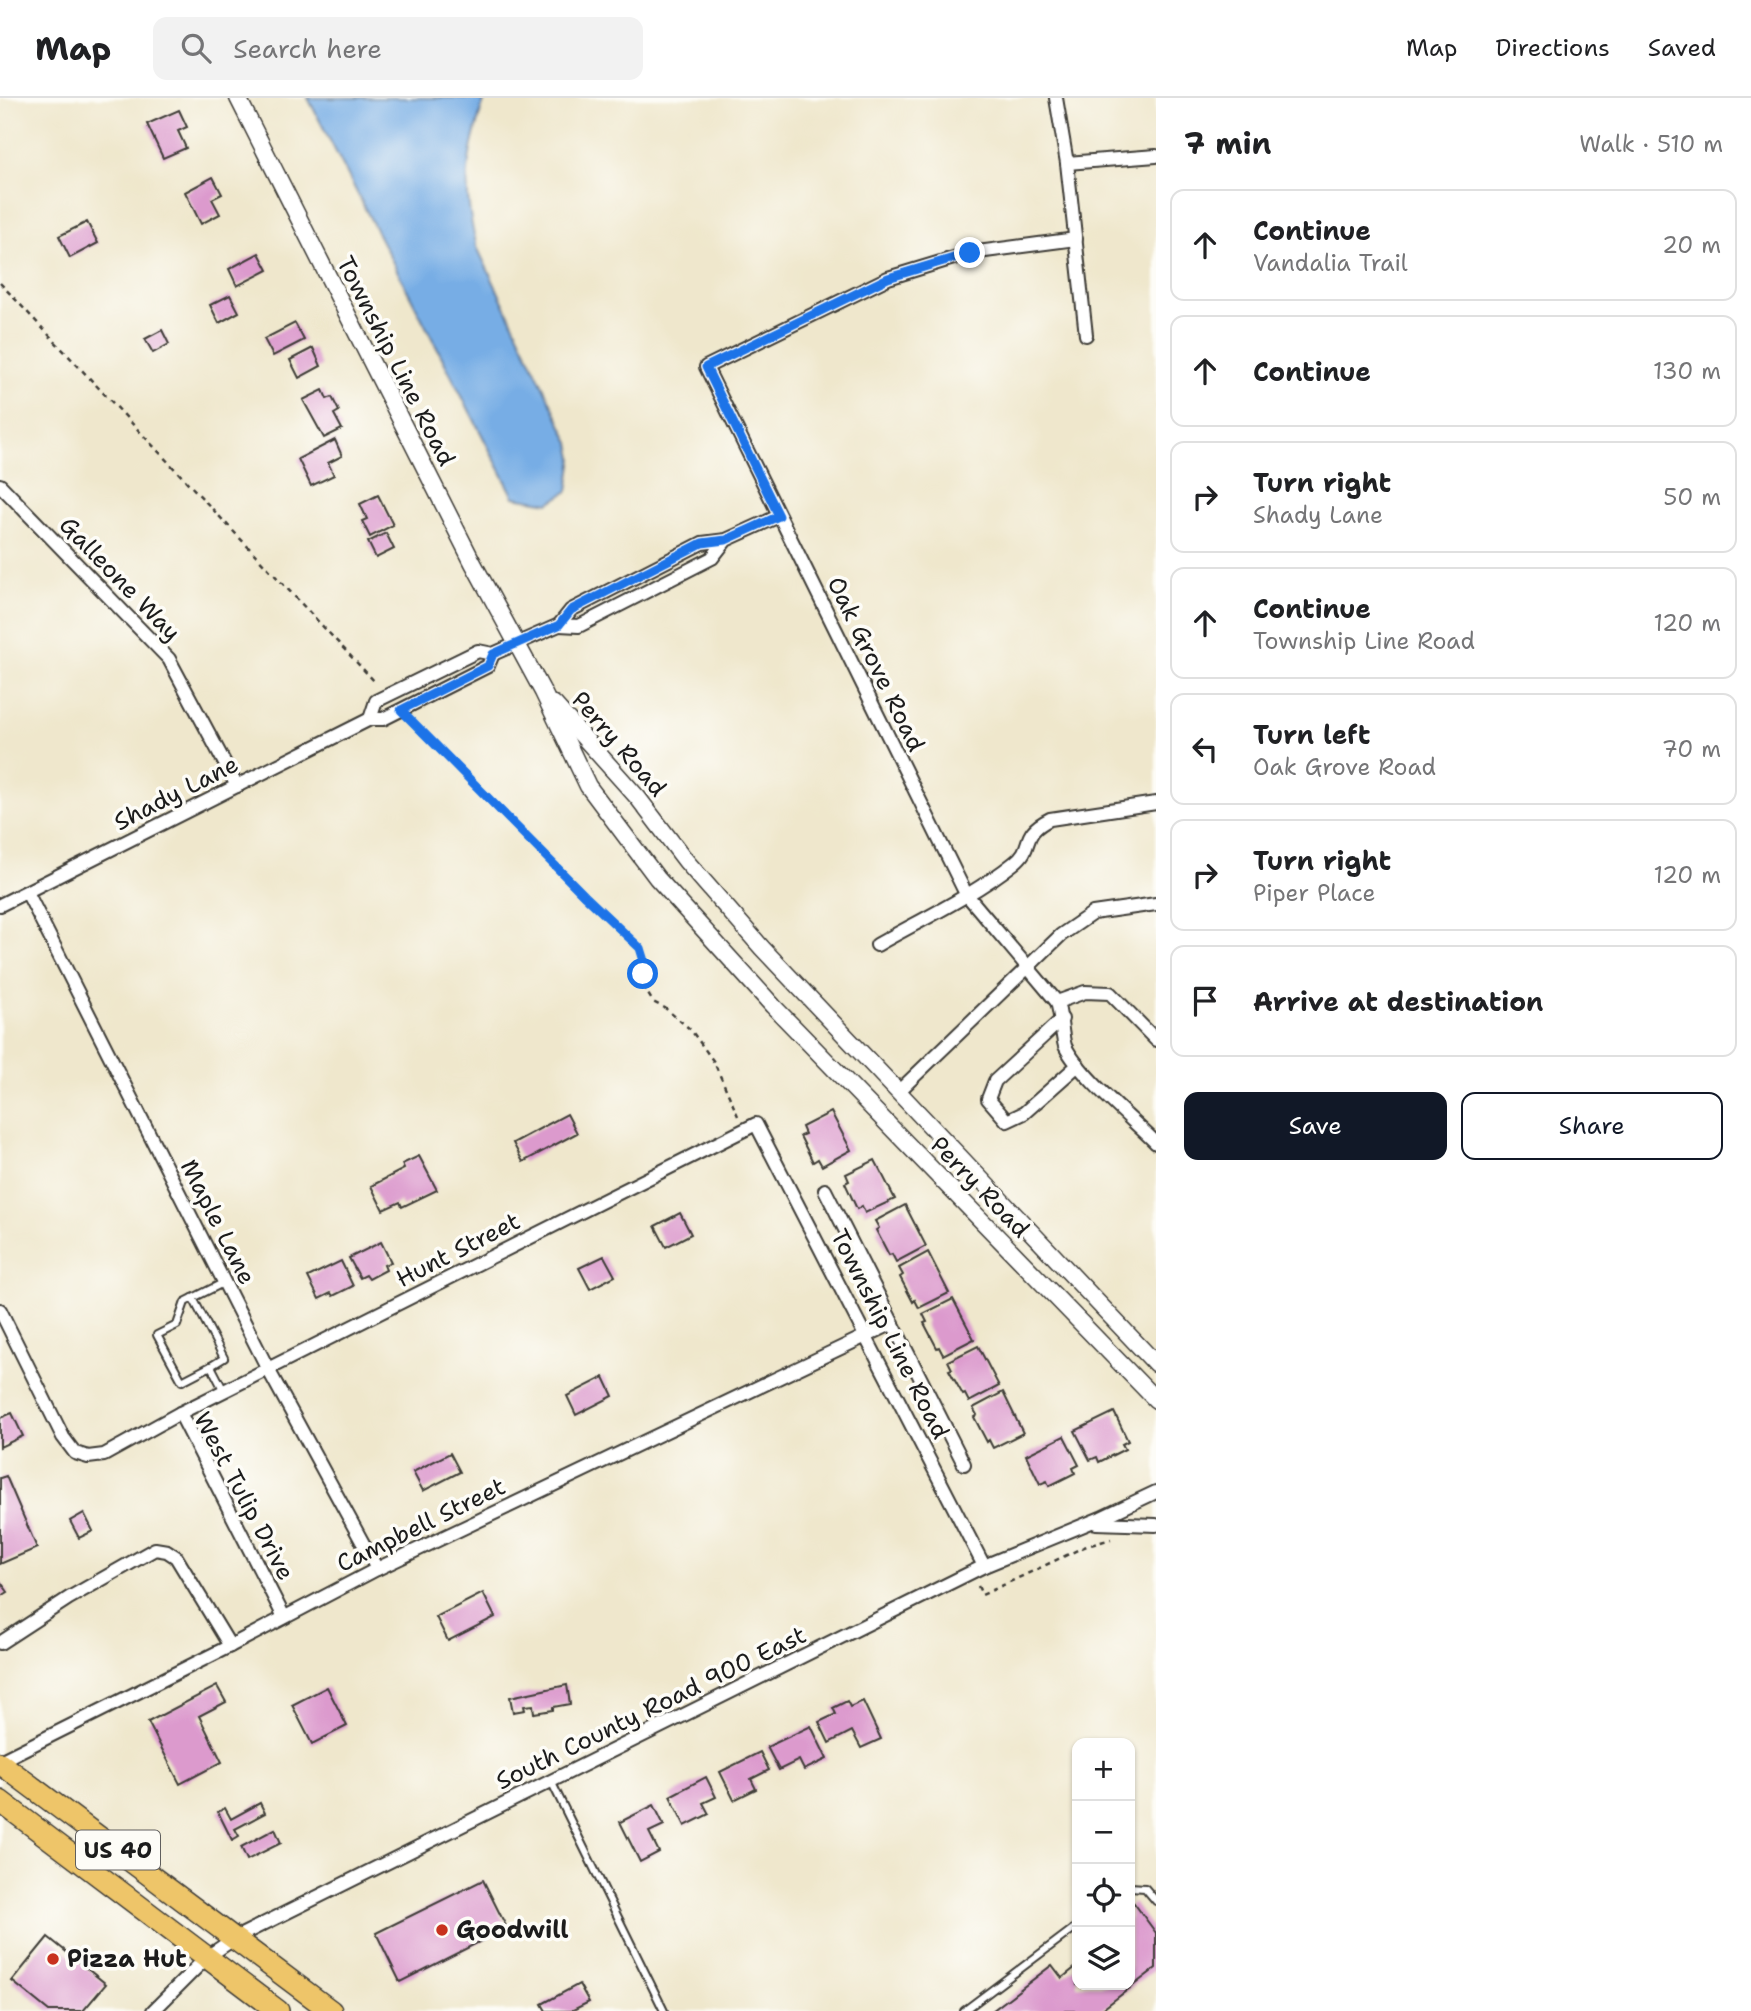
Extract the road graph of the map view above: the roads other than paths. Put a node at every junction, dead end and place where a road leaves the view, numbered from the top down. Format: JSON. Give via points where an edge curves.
{"nodes":[{"id":1,"x":238,"y":98,"type":"edge"},
{"id":2,"x":1056,"y":98,"type":"edge"},
{"id":3,"x":1156,"y":156,"type":"edge"},
{"id":4,"x":1067,"y":163,"type":"junction"},
{"id":5,"x":1076,"y":239,"type":"junction"},
{"id":6,"x":1086,"y":335,"type":"dead end"},
{"id":7,"x":0,"y":485,"type":"edge"},
{"id":8,"x":779,"y":516,"type":"junction"},
{"id":9,"x":515,"y":644,"type":"junction"},
{"id":10,"x":493,"y":654,"type":"junction"},
{"id":11,"x":543,"y":692,"type":"junction"},
{"id":12,"x":370,"y":719,"type":"junction"},
{"id":13,"x":237,"y":786,"type":"junction"},
{"id":14,"x":1156,"y":803,"type":"edge"},
{"id":15,"x":27,"y":892,"type":"junction"},
{"id":16,"x":966,"y":894,"type":"junction"},
{"id":17,"x":1156,"y":904,"type":"edge"},
{"id":18,"x":0,"y":905,"type":"edge"},
{"id":19,"x":877,"y":945,"type":"dead end"},
{"id":20,"x":1026,"y":967,"type":"junction"},
{"id":21,"x":1057,"y":1002,"type":"junction"},
{"id":22,"x":1062,"y":1019,"type":"junction"},
{"id":23,"x":1156,"y":1040,"type":"edge"},
{"id":24,"x":1078,"y":1065,"type":"junction"},
{"id":25,"x":898,"y":1092,"type":"junction"},
{"id":26,"x":756,"y":1124,"type":"joint"},
{"id":27,"x":1156,"y":1143,"type":"edge"},
{"id":28,"x":825,"y":1191,"type":"dead end"},
{"id":29,"x":225,"y":1282,"type":"junction"},
{"id":30,"x":193,"y":1298,"type":"junction"},
{"id":31,"x":0,"y":1310,"type":"edge"},
{"id":32,"x":892,"y":1323,"type":"junction"},
{"id":33,"x":865,"y":1336,"type":"junction"},
{"id":34,"x":1156,"y":1364,"type":"edge"},
{"id":35,"x":211,"y":1366,"type":"junction"},
{"id":36,"x":268,"y":1369,"type":"junction"},
{"id":37,"x":224,"y":1391,"type":"junction"},
{"id":38,"x":1156,"y":1400,"type":"edge"},
{"id":39,"x":180,"y":1413,"type":"junction"},
{"id":40,"x":964,"y":1464,"type":"dead end"},
{"id":41,"x":1156,"y":1492,"type":"edge"},
{"id":42,"x":1088,"y":1523,"type":"junction"},
{"id":43,"x":1156,"y":1525,"type":"edge"},
{"id":44,"x":984,"y":1566,"type":"junction"},
{"id":45,"x":377,"y":1569,"type":"junction"},
{"id":46,"x":284,"y":1617,"type":"junction"},
{"id":47,"x":0,"y":1643,"type":"edge"},
{"id":48,"x":230,"y":1646,"type":"junction"},
{"id":49,"x":0,"y":1762,"type":"edge"},
{"id":50,"x":551,"y":1781,"type":"junction"},
{"id":51,"x":0,"y":1801,"type":"edge"},
{"id":52,"x":1135,"y":1887,"type":"edge"},
{"id":53,"x":1156,"y":1901,"type":"edge"},
{"id":54,"x":1076,"y":1927,"type":"edge"},
{"id":55,"x":235,"y":1938,"type":"junction"},
{"id":56,"x":207,"y":1957,"type":"junction"},
{"id":57,"x":153,"y":2011,"type":"edge"},
{"id":58,"x":278,"y":2011,"type":"edge"},
{"id":59,"x":331,"y":2011,"type":"edge"},
{"id":60,"x":664,"y":2011,"type":"edge"},
{"id":61,"x":964,"y":2011,"type":"edge"}],
"edges":[{"from":1,"to":9,"type":"street","name":"Township Line Road"},
{"from":2,"to":4,"type":"street"},
{"from":3,"to":4,"type":"street"},
{"from":4,"to":5,"type":"street"},
{"from":5,"to":6,"type":"street"},
{"from":5,"to":8,"type":"street","name":"Oak Grove Road","via":[[970,253],[888,278],[706,367]]},
{"from":7,"to":13,"type":"street","name":"Galleone Way","via":[[169,659]]},
{"from":8,"to":9,"type":"street","via":[[726,540],[702,543],[571,610],[559,625]]},
{"from":8,"to":16,"type":"street","name":"Oak Grove Road"},
{"from":9,"to":10,"type":"street","name":"Shady Lane"},
{"from":9,"to":11,"type":"street","name":"Township Line Road"},
{"from":10,"to":12,"type":"street","name":"Shady Lane","via":[[488,666],[383,719]]},
{"from":10,"to":12,"type":"street","name":"Shady Lane","via":[[478,651],[376,701]]},
{"from":11,"to":25,"type":"street","name":"Perry Road","via":[[754,938]]},
{"from":11,"to":38,"type":"street","name":"Perry Road","via":[[588,786],[686,912]]},
{"from":12,"to":13,"type":"street","name":"Shady Lane"},
{"from":13,"to":15,"type":"street","name":"Shady Lane"},
{"from":14,"to":16,"type":"street","via":[[1050,819],[1028,835],[1026,852],[1014,863]]},
{"from":15,"to":18,"type":"street","name":"Shady Lane"},
{"from":15,"to":29,"type":"street","name":"Maple Lane"},
{"from":16,"to":19,"type":"street"},
{"from":16,"to":20,"type":"street","name":"Oak Grove Road"},
{"from":17,"to":20,"type":"street","via":[[1093,913],[1061,934]]},
{"from":20,"to":21,"type":"street","name":"Oak Grove Road"},
{"from":20,"to":25,"type":"street"},
{"from":21,"to":22,"type":"street"},
{"from":21,"to":23,"type":"street","via":[[1086,992],[1110,993]]},
{"from":22,"to":24,"type":"street","via":[[1064,1044]]},
{"from":22,"to":24,"type":"street","via":[[995,1081],[988,1099],[1007,1121],[1024,1114]]},
{"from":24,"to":27,"type":"street"},
{"from":25,"to":34,"type":"street","name":"Perry Road"},
{"from":26,"to":33,"type":"street","name":"Township Line Road"},
{"from":26,"to":36,"type":"street","name":"Hunt Street"},
{"from":28,"to":32,"type":"street"},
{"from":29,"to":30,"type":"lane"},
{"from":29,"to":36,"type":"street","name":"Maple Lane"},
{"from":30,"to":35,"type":"lane","via":[[224,1358]]},
{"from":30,"to":35,"type":"lane","via":[[185,1302],[177,1325],[158,1335],[182,1381]]},
{"from":31,"to":39,"type":"street","name":"West Tulip Drive","via":[[75,1453],[104,1455]]},
{"from":32,"to":33,"type":"street","name":"Campbell Street"},
{"from":32,"to":40,"type":"street"},
{"from":33,"to":44,"type":"street","name":"Township Line Road"},
{"from":33,"to":45,"type":"street","name":"Campbell Street"},
{"from":35,"to":37,"type":"lane"},
{"from":36,"to":37,"type":"street","name":"Hunt Street"},
{"from":36,"to":45,"type":"street","name":"Maple Lane"},
{"from":37,"to":39,"type":"street","name":"Hunt Street"},
{"from":39,"to":46,"type":"street","name":"West Tulip Drive"},
{"from":41,"to":42,"type":"street","name":"South County Road 900 East"},
{"from":42,"to":43,"type":"street","name":"South County Road 900 East"},
{"from":42,"to":44,"type":"street","name":"South County Road 900 East"},
{"from":44,"to":50,"type":"street","name":"South County Road 900 East"},
{"from":45,"to":46,"type":"street","name":"Campbell Street"},
{"from":46,"to":48,"type":"street","name":"Campbell Street"},
{"from":47,"to":48,"type":"street","via":[[155,1549],[176,1557]]},
{"from":48,"to":49,"type":"street","name":"Campbell Street"},
{"from":49,"to":55,"type":"main road","number":"US 40"},
{"from":50,"to":55,"type":"street","name":"South County Road 900 East"},
{"from":50,"to":60,"type":"lane"},
{"from":51,"to":56,"type":"main road","number":"US 40"},
{"from":52,"to":53,"type":"lane","via":[[1145,1888]]},
{"from":54,"to":61,"type":"lane"},
{"from":55,"to":56,"type":"street","name":"South County Road 900 East"},
{"from":55,"to":59,"type":"main road","number":"US 40"},
{"from":56,"to":57,"type":"street","name":"South County Road 900 East"},
{"from":56,"to":58,"type":"main road","number":"US 40"}]}
